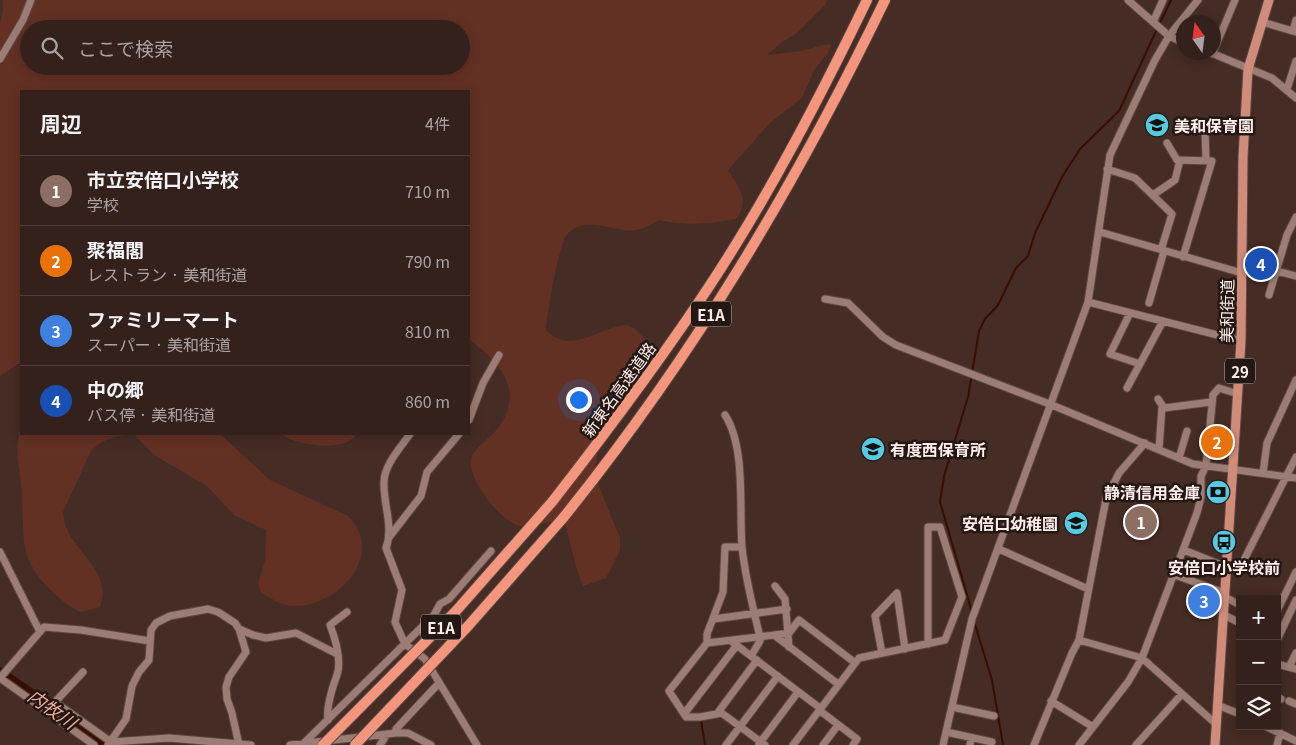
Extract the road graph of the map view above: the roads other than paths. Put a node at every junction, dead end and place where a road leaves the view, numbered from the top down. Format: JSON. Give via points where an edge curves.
{"nodes":[{"id":1,"x":32,"y":0,"type":"edge"},
{"id":2,"x":867,"y":0,"type":"edge"},
{"id":3,"x":885,"y":0,"type":"edge"},
{"id":4,"x":1128,"y":0,"type":"edge"},
{"id":5,"x":1163,"y":0,"type":"edge"},
{"id":6,"x":1198,"y":0,"type":"edge"},
{"id":7,"x":1235,"y":0,"type":"edge"},
{"id":8,"x":1269,"y":0,"type":"edge"},
{"id":9,"x":23,"y":20,"type":"edge"},
{"id":10,"x":1296,"y":20,"type":"edge"},
{"id":11,"x":1153,"y":22,"type":"junction"},
{"id":12,"x":1262,"y":22,"type":"junction"},
{"id":13,"x":20,"y":25,"type":"edge"},
{"id":14,"x":1294,"y":31,"type":"edge"},
{"id":15,"x":1221,"y":32,"type":"edge"},
{"id":16,"x":1169,"y":36,"type":"junction"},
{"id":17,"x":1176,"y":39,"type":"edge"},
{"id":18,"x":1221,"y":56,"type":"edge"},
{"id":19,"x":0,"y":59,"type":"edge"},
{"id":20,"x":1296,"y":61,"type":"edge"},
{"id":21,"x":1248,"y":69,"type":"junction"},
{"id":22,"x":1287,"y":89,"type":"junction"},
{"id":23,"x":1296,"y":98,"type":"edge"},
{"id":24,"x":1216,"y":122,"type":"dead end"},
{"id":25,"x":1167,"y":143,"type":"dead end"},
{"id":26,"x":1180,"y":160,"type":"junction"},
{"id":27,"x":1206,"y":160,"type":"junction"},
{"id":28,"x":1107,"y":169,"type":"junction"},
{"id":29,"x":1152,"y":195,"type":"junction"},
{"id":30,"x":1296,"y":218,"type":"edge"},
{"id":31,"x":1100,"y":232,"type":"junction"},
{"id":32,"x":1162,"y":250,"type":"junction"},
{"id":33,"x":1183,"y":256,"type":"junction"},
{"id":34,"x":1242,"y":262,"type":"junction"},
{"id":35,"x":1276,"y":271,"type":"junction"},
{"id":36,"x":1242,"y":273,"type":"junction"},
{"id":37,"x":1296,"y":276,"type":"edge"},
{"id":38,"x":1269,"y":295,"type":"dead end"},
{"id":39,"x":825,"y":299,"type":"dead end"},
{"id":40,"x":1088,"y":302,"type":"junction"},
{"id":41,"x":1148,"y":304,"type":"dead end"},
{"id":42,"x":1130,"y":313,"type":"junction"},
{"id":43,"x":1163,"y":322,"type":"junction"},
{"id":44,"x":1241,"y":341,"type":"junction"},
{"id":45,"x":499,"y":355,"type":"dead end"},
{"id":46,"x":1140,"y":364,"type":"junction"},
{"id":47,"x":1296,"y":380,"type":"edge"},
{"id":48,"x":1127,"y":388,"type":"dead end"},
{"id":49,"x":1238,"y":394,"type":"junction"},
{"id":50,"x":1158,"y":399,"type":"dead end"},
{"id":51,"x":1211,"y":402,"type":"junction"},
{"id":52,"x":1052,"y":405,"type":"junction"},
{"id":53,"x":1162,"y":407,"type":"junction"},
{"id":54,"x":725,"y":415,"type":"dead end"},
{"id":55,"x":470,"y":417,"type":"edge"},
{"id":56,"x":1187,"y":431,"type":"dead end"},
{"id":57,"x":409,"y":435,"type":"edge"},
{"id":58,"x":458,"y":435,"type":"edge"},
{"id":59,"x":1145,"y":444,"type":"junction"},
{"id":60,"x":1159,"y":449,"type":"junction"},
{"id":61,"x":1296,"y":457,"type":"edge"},
{"id":62,"x":1179,"y":458,"type":"junction"},
{"id":63,"x":1206,"y":466,"type":"junction"},
{"id":64,"x":1234,"y":470,"type":"junction"},
{"id":65,"x":1263,"y":473,"type":"junction"},
{"id":66,"x":1287,"y":476,"type":"junction"},
{"id":67,"x":1296,"y":478,"type":"edge"},
{"id":68,"x":390,"y":536,"type":"junction"},
{"id":69,"x":742,"y":547,"type":"junction"},
{"id":70,"x":999,"y":549,"type":"junction"},
{"id":71,"x":1184,"y":550,"type":"junction"},
{"id":72,"x":491,"y":551,"type":"dead end"},
{"id":73,"x":0,"y":552,"type":"edge"},
{"id":74,"x":1226,"y":567,"type":"junction"},
{"id":75,"x":1296,"y":572,"type":"edge"},
{"id":76,"x":1174,"y":575,"type":"junction"},
{"id":77,"x":775,"y":586,"type":"dead end"},
{"id":78,"x":1088,"y":589,"type":"junction"},
{"id":79,"x":1225,"y":595,"type":"junction"},
{"id":80,"x":1296,"y":600,"type":"edge"},
{"id":81,"x":1236,"y":602,"type":"edge"},
{"id":82,"x":1281,"y":603,"type":"edge"},
{"id":83,"x":787,"y":609,"type":"junction"},
{"id":84,"x":347,"y":612,"type":"dead end"},
{"id":85,"x":754,"y":613,"type":"junction"},
{"id":86,"x":1224,"y":615,"type":"junction"},
{"id":87,"x":714,"y":619,"type":"junction"},
{"id":88,"x":1236,"y":621,"type":"edge"},
{"id":89,"x":239,"y":629,"type":"junction"},
{"id":90,"x":40,"y":632,"type":"junction"},
{"id":91,"x":1281,"y":632,"type":"edge"},
{"id":92,"x":789,"y":633,"type":"junction"},
{"id":93,"x":774,"y":635,"type":"junction"},
{"id":94,"x":760,"y":637,"type":"junction"},
{"id":95,"x":1079,"y":640,"type":"junction"},
{"id":96,"x":150,"y":641,"type":"junction"},
{"id":97,"x":707,"y":643,"type":"junction"},
{"id":98,"x":734,"y":643,"type":"junction"},
{"id":99,"x":405,"y":644,"type":"junction"},
{"id":100,"x":928,"y":644,"type":"junction"},
{"id":101,"x":789,"y":647,"type":"junction"},
{"id":102,"x":905,"y":649,"type":"junction"},
{"id":103,"x":882,"y":653,"type":"junction"},
{"id":104,"x":1296,"y":653,"type":"edge"},
{"id":105,"x":337,"y":654,"type":"junction"},
{"id":106,"x":754,"y":658,"type":"junction"},
{"id":107,"x":1142,"y":658,"type":"junction"},
{"id":108,"x":854,"y":662,"type":"junction"},
{"id":109,"x":1293,"y":668,"type":"edge"},
{"id":110,"x":83,"y":672,"type":"dead end"},
{"id":111,"x":2,"y":675,"type":"edge"},
{"id":112,"x":778,"y":676,"type":"junction"},
{"id":113,"x":439,"y":683,"type":"junction"},
{"id":114,"x":838,"y":684,"type":"junction"},
{"id":115,"x":798,"y":692,"type":"junction"},
{"id":116,"x":1182,"y":694,"type":"junction"},
{"id":117,"x":1051,"y":701,"type":"junction"},
{"id":118,"x":1217,"y":705,"type":"junction"},
{"id":119,"x":952,"y":707,"type":"junction"},
{"id":120,"x":820,"y":709,"type":"junction"},
{"id":121,"x":1236,"y":712,"type":"edge"},
{"id":122,"x":722,"y":713,"type":"junction"},
{"id":123,"x":684,"y":714,"type":"junction"},
{"id":124,"x":994,"y":716,"type":"dead end"},
{"id":125,"x":328,"y":720,"type":"junction"},
{"id":126,"x":1216,"y":724,"type":"junction"},
{"id":127,"x":838,"y":725,"type":"junction"},
{"id":128,"x":740,"y":726,"type":"junction"},
{"id":129,"x":1093,"y":727,"type":"junction"},
{"id":130,"x":1272,"y":730,"type":"edge"},
{"id":131,"x":946,"y":732,"type":"junction"},
{"id":132,"x":396,"y":733,"type":"junction"},
{"id":133,"x":387,"y":734,"type":"junction"},
{"id":134,"x":1280,"y":734,"type":"junction"},
{"id":135,"x":970,"y":741,"type":"edge"},
{"id":136,"x":1296,"y":741,"type":"edge"},
{"id":137,"x":171,"y":742,"type":"edge"},
{"id":138,"x":992,"y":742,"type":"dead end"},
{"id":139,"x":110,"y":743,"type":"edge"},
{"id":140,"x":303,"y":744,"type":"edge"},
{"id":141,"x":761,"y":744,"type":"edge"},
{"id":142,"x":94,"y":745,"type":"edge"},
{"id":143,"x":239,"y":745,"type":"edge"},
{"id":144,"x":251,"y":745,"type":"edge"},
{"id":145,"x":290,"y":745,"type":"edge"},
{"id":146,"x":324,"y":745,"type":"edge"},
{"id":147,"x":355,"y":745,"type":"edge"},
{"id":148,"x":380,"y":745,"type":"edge"},
{"id":149,"x":431,"y":745,"type":"edge"},
{"id":150,"x":477,"y":745,"type":"edge"},
{"id":151,"x":726,"y":745,"type":"edge"},
{"id":152,"x":793,"y":745,"type":"edge"},
{"id":153,"x":823,"y":745,"type":"edge"},
{"id":154,"x":853,"y":745,"type":"edge"},
{"id":155,"x":943,"y":745,"type":"edge"},
{"id":156,"x":1034,"y":745,"type":"edge"},
{"id":157,"x":1079,"y":745,"type":"edge"},
{"id":158,"x":1136,"y":745,"type":"edge"},
{"id":159,"x":1215,"y":745,"type":"edge"},
{"id":160,"x":1277,"y":745,"type":"edge"}],
"edges":[{"from":1,"to":9,"type":"street"},
{"from":2,"to":146,"type":"highway","name":"新東名高速道路","number":"E1A","bridge":true,"via":[[819,98],[758,209],[626,406],[552,502],[456,611]]},
{"from":3,"to":147,"type":"highway","name":"新東名高速道路","number":"E1A","bridge":true,"via":[[838,98],[773,215],[633,427],[563,518],[469,625]]},
{"from":4,"to":11,"type":"street"},
{"from":5,"to":11,"type":"street"},
{"from":6,"to":16,"type":"street"},
{"from":7,"to":15,"type":"street"},
{"from":8,"to":12,"type":"main road","name":"美和街道","number":"29"},
{"from":10,"to":14,"type":"street"},
{"from":11,"to":16,"type":"street"},
{"from":12,"to":14,"type":"street"},
{"from":12,"to":21,"type":"main road","name":"美和街道","number":"29"},
{"from":13,"to":19,"type":"street"},
{"from":16,"to":17,"type":"street"},
{"from":16,"to":28,"type":"street","via":[[1135,98]]},
{"from":18,"to":21,"type":"street"},
{"from":20,"to":22,"type":"street"},
{"from":21,"to":22,"type":"street","via":[[1272,78]]},
{"from":21,"to":34,"type":"main road","name":"美和街道","number":"29"},
{"from":22,"to":23,"type":"street"},
{"from":24,"to":27,"type":"street","via":[[1205,130]]},
{"from":25,"to":26,"type":"street"},
{"from":26,"to":27,"type":"street"},
{"from":26,"to":29,"type":"street","via":[[1176,180]]},
{"from":27,"to":33,"type":"street","via":[[1212,160]]},
{"from":28,"to":29,"type":"street","via":[[1135,178]]},
{"from":28,"to":31,"type":"street"},
{"from":29,"to":32,"type":"street","via":[[1172,214]]},
{"from":30,"to":35,"type":"street"},
{"from":31,"to":32,"type":"street"},
{"from":31,"to":40,"type":"street"},
{"from":32,"to":33,"type":"street"},
{"from":32,"to":41,"type":"street"},
{"from":33,"to":36,"type":"street"},
{"from":34,"to":35,"type":"street"},
{"from":34,"to":36,"type":"main road","name":"美和街道","number":"29"},
{"from":35,"to":37,"type":"street"},
{"from":35,"to":38,"type":"street"},
{"from":36,"to":44,"type":"main road","name":"美和街道","number":"29"},
{"from":39,"to":52,"type":"street","via":[[848,302],[883,337],[896,345]]},
{"from":40,"to":42,"type":"street"},
{"from":40,"to":52,"type":"street"},
{"from":42,"to":43,"type":"street"},
{"from":42,"to":46,"type":"street","via":[[1110,354]]},
{"from":43,"to":44,"type":"street"},
{"from":43,"to":46,"type":"street"},
{"from":44,"to":49,"type":"main road","name":"美和街道","number":"29"},
{"from":45,"to":55,"type":"street","via":[[483,383]]},
{"from":46,"to":48,"type":"street"},
{"from":47,"to":65,"type":"street","via":[[1267,443]]},
{"from":49,"to":51,"type":"street","via":[[1217,389]]},
{"from":49,"to":64,"type":"main road","name":"美和街道","number":"29"},
{"from":50,"to":53,"type":"street"},
{"from":51,"to":53,"type":"street"},
{"from":51,"to":63,"type":"street"},
{"from":52,"to":59,"type":"street"},
{"from":52,"to":70,"type":"street"},
{"from":53,"to":60,"type":"street"},
{"from":54,"to":69,"type":"street","via":[[736,443]]},
{"from":56,"to":62,"type":"street"},
{"from":57,"to":68,"type":"street","via":[[391,463],[384,482]]},
{"from":58,"to":68,"type":"street","via":[[427,472],[421,496]]},
{"from":59,"to":60,"type":"street"},
{"from":59,"to":78,"type":"street","via":[[1119,473],[1106,499]]},
{"from":60,"to":62,"type":"street"},
{"from":61,"to":66,"type":"street"},
{"from":62,"to":63,"type":"street"},
{"from":63,"to":64,"type":"street"},
{"from":63,"to":71,"type":"street","via":[[1198,513]]},
{"from":64,"to":65,"type":"street"},
{"from":64,"to":74,"type":"main road","name":"美和街道","number":"29"},
{"from":65,"to":66,"type":"street"},
{"from":66,"to":67,"type":"street"},
{"from":66,"to":74,"type":"street","via":[[1244,562],[1238,567]]},
{"from":68,"to":99,"type":"street","via":[[386,548],[402,590],[395,622]]},
{"from":69,"to":85,"type":"street"},
{"from":69,"to":87,"type":"street","via":[[725,547],[723,592]]},
{"from":70,"to":78,"type":"street"},
{"from":70,"to":119,"type":"street","via":[[974,616]]},
{"from":71,"to":74,"type":"street"},
{"from":71,"to":76,"type":"street"},
{"from":72,"to":99,"type":"street"},
{"from":73,"to":90,"type":"street"},
{"from":74,"to":79,"type":"main road","name":"美和街道","number":"29"},
{"from":75,"to":82,"type":"street"},
{"from":76,"to":79,"type":"street"},
{"from":76,"to":107,"type":"street"},
{"from":77,"to":83,"type":"street","via":[[785,599]]},
{"from":78,"to":95,"type":"street"},
{"from":79,"to":81,"type":"street"},
{"from":79,"to":86,"type":"main road","name":"美和街道","number":"29"},
{"from":80,"to":91,"type":"street"},
{"from":83,"to":85,"type":"street"},
{"from":83,"to":92,"type":"street"},
{"from":84,"to":105,"type":"street","via":[[330,624]]},
{"from":85,"to":87,"type":"street"},
{"from":85,"to":94,"type":"street"},
{"from":86,"to":88,"type":"street"},
{"from":86,"to":118,"type":"main road","name":"美和街道","number":"29"},
{"from":87,"to":97,"type":"street","via":[[707,634]]},
{"from":89,"to":96,"type":"street","via":[[218,612],[208,609],[156,622]]},
{"from":89,"to":105,"type":"street","via":[[266,638],[296,634]]},
{"from":89,"to":143,"type":"street","via":[[246,652],[226,687]]},
{"from":90,"to":96,"type":"street","via":[[44,627],[81,630]]},
{"from":90,"to":111,"type":"street"},
{"from":92,"to":93,"type":"street"},
{"from":92,"to":101,"type":"street"},
{"from":92,"to":108,"type":"street","via":[[799,620]]},
{"from":93,"to":94,"type":"street"},
{"from":93,"to":101,"type":"street"},
{"from":94,"to":98,"type":"street"},
{"from":94,"to":106,"type":"street"},
{"from":95,"to":107,"type":"street"},
{"from":95,"to":117,"type":"street"},
{"from":96,"to":139,"type":"street","via":[[149,660],[132,686],[126,719]]},
{"from":97,"to":98,"type":"street"},
{"from":97,"to":123,"type":"street","via":[[669,691]]},
{"from":98,"to":106,"type":"street"},
{"from":98,"to":123,"type":"street"},
{"from":99,"to":113,"type":"street","via":[[425,659]]},
{"from":99,"to":125,"type":"street"},
{"from":100,"to":100,"type":"street","via":[[945,640],[962,596],[940,527],[928,527]]},
{"from":100,"to":102,"type":"street"},
{"from":101,"to":114,"type":"street"},
{"from":102,"to":103,"type":"street"},
{"from":102,"to":103,"type":"street","via":[[897,593],[874,616]]},
{"from":103,"to":108,"type":"street","via":[[858,658]]},
{"from":104,"to":109,"type":"street"},
{"from":105,"to":125,"type":"street","via":[[338,674],[333,681]]},
{"from":106,"to":112,"type":"street"},
{"from":106,"to":122,"type":"street","via":[[719,711]]},
{"from":107,"to":116,"type":"street"},
{"from":107,"to":129,"type":"street"},
{"from":108,"to":114,"type":"street"},
{"from":110,"to":139,"type":"street","via":[[55,702]]},
{"from":111,"to":142,"type":"street"},
{"from":112,"to":115,"type":"street"},
{"from":112,"to":128,"type":"street"},
{"from":113,"to":132,"type":"street","via":[[396,729]]},
{"from":113,"to":150,"type":"street"},
{"from":114,"to":120,"type":"street"},
{"from":115,"to":120,"type":"street"},
{"from":115,"to":141,"type":"street"},
{"from":116,"to":126,"type":"street"},
{"from":116,"to":158,"type":"street"},
{"from":117,"to":129,"type":"street"},
{"from":117,"to":156,"type":"street"},
{"from":118,"to":121,"type":"street"},
{"from":118,"to":126,"type":"main road","name":"美和街道","number":"29"},
{"from":119,"to":124,"type":"street"},
{"from":119,"to":131,"type":"street"},
{"from":120,"to":127,"type":"street"},
{"from":120,"to":152,"type":"street"},
{"from":122,"to":123,"type":"street","via":[[700,717],[686,717]]},
{"from":122,"to":128,"type":"street"},
{"from":125,"to":140,"type":"street"},
{"from":126,"to":159,"type":"main road","name":"美和街道","number":"29"},
{"from":127,"to":153,"type":"street"},
{"from":127,"to":154,"type":"street","via":[[857,740]]},
{"from":128,"to":141,"type":"street"},
{"from":128,"to":151,"type":"street"},
{"from":129,"to":157,"type":"street"},
{"from":130,"to":134,"type":"street"},
{"from":131,"to":135,"type":"street"},
{"from":131,"to":155,"type":"street"},
{"from":132,"to":133,"type":"street"},
{"from":132,"to":149,"type":"street","via":[[408,733]]},
{"from":133,"to":140,"type":"street"},
{"from":133,"to":148,"type":"street"},
{"from":134,"to":136,"type":"street"},
{"from":134,"to":160,"type":"street"},
{"from":135,"to":138,"type":"street"},
{"from":137,"to":139,"type":"street"},
{"from":137,"to":143,"type":"street"},
{"from":140,"to":145,"type":"street"},
{"from":143,"to":144,"type":"street"}]}
